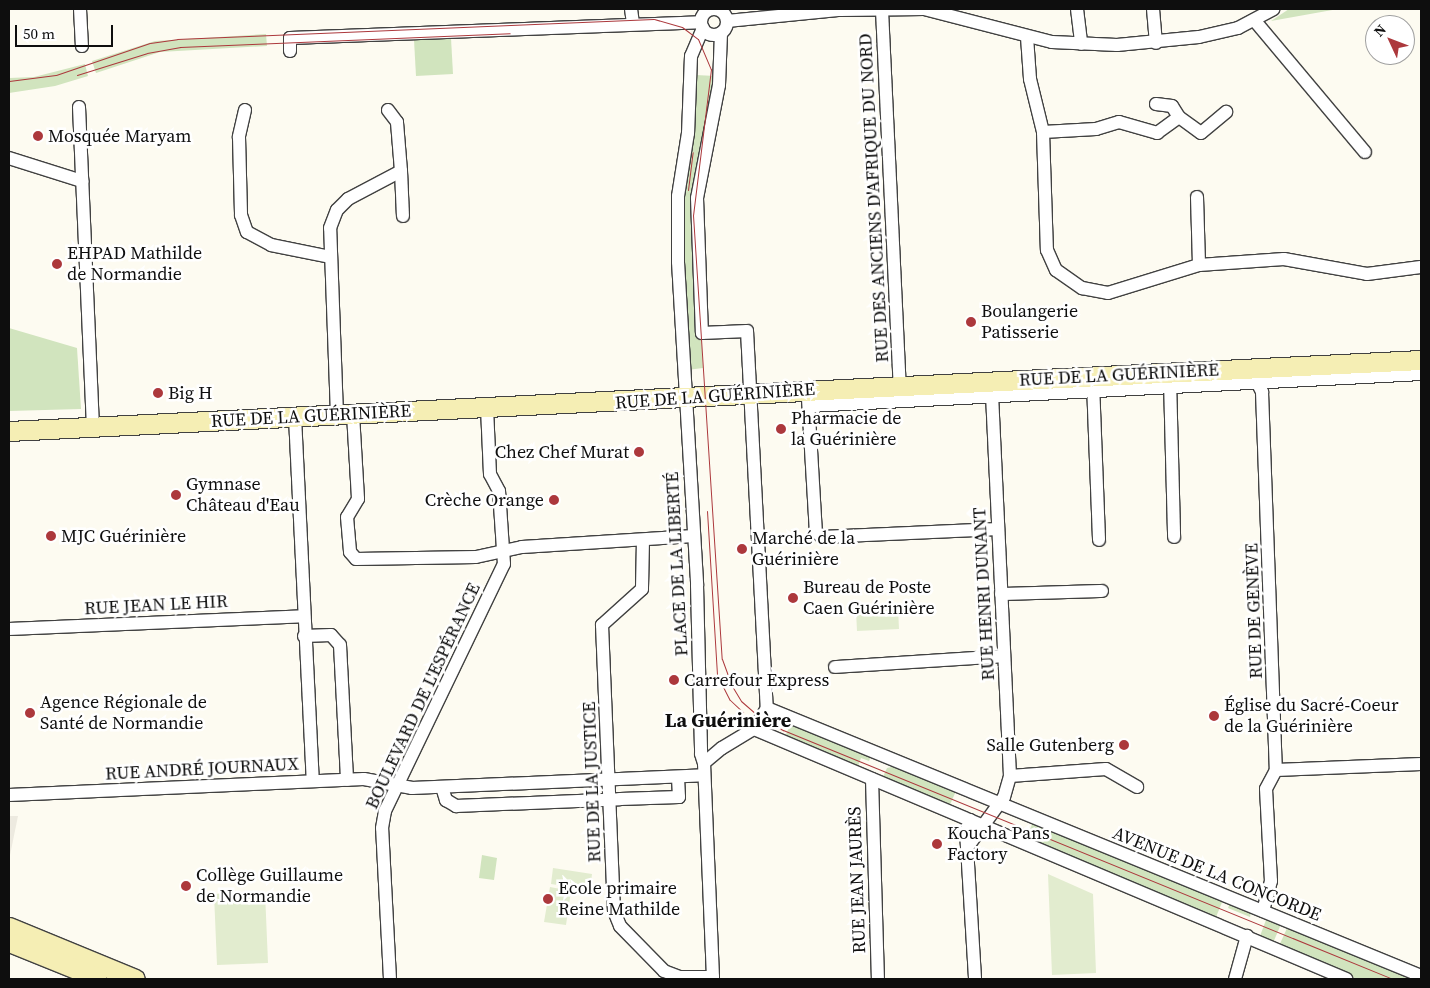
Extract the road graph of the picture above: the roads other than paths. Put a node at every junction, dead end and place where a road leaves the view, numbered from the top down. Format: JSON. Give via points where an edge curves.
{"nodes":[{"id":1,"x":80,"y":9,"type":"edge"},
{"id":2,"x":631,"y":9,"type":"edge"},
{"id":3,"x":715,"y":9,"type":"edge"},
{"id":4,"x":924,"y":9,"type":"edge"},
{"id":5,"x":1076,"y":9,"type":"edge"},
{"id":6,"x":1152,"y":9,"type":"edge"},
{"id":7,"x":1273,"y":9,"type":"edge"},
{"id":8,"x":882,"y":10,"type":"edge"},
{"id":9,"x":727,"y":21,"type":"junction"},
{"id":10,"x":1255,"y":21,"type":"junction"},
{"id":11,"x":633,"y":24,"type":"junction"},
{"id":12,"x":702,"y":25,"type":"junction"},
{"id":13,"x":720,"y":33,"type":"junction"},
{"id":14,"x":1027,"y":37,"type":"junction"},
{"id":15,"x":1156,"y":43,"type":"junction"},
{"id":16,"x":1081,"y":44,"type":"junction"},
{"id":17,"x":82,"y":46,"type":"dead end"},
{"id":18,"x":290,"y":51,"type":"dead end"},
{"id":19,"x":1156,"y":104,"type":"dead end"},
{"id":20,"x":79,"y":107,"type":"dead end"},
{"id":21,"x":245,"y":110,"type":"dead end"},
{"id":22,"x":388,"y":110,"type":"dead end"},
{"id":23,"x":1226,"y":112,"type":"dead end"},
{"id":24,"x":1180,"y":117,"type":"junction"},
{"id":25,"x":1043,"y":132,"type":"junction"},
{"id":26,"x":1365,"y":152,"type":"dead end"},
{"id":27,"x":9,"y":158,"type":"edge"},
{"id":28,"x":401,"y":171,"type":"junction"},
{"id":29,"x":82,"y":181,"type":"junction"},
{"id":30,"x":1197,"y":197,"type":"dead end"},
{"id":31,"x":403,"y":216,"type":"dead end"},
{"id":32,"x":330,"y":257,"type":"junction"},
{"id":33,"x":1199,"y":265,"type":"junction"},
{"id":34,"x":1421,"y":267,"type":"edge"},
{"id":35,"x":1421,"y":360,"type":"edge"},
{"id":36,"x":1421,"y":374,"type":"edge"},
{"id":37,"x":1256,"y":376,"type":"junction"},
{"id":38,"x":1170,"y":380,"type":"junction"},
{"id":39,"x":1093,"y":384,"type":"junction"},
{"id":40,"x":900,"y":385,"type":"junction"},
{"id":41,"x":992,"y":389,"type":"junction"},
{"id":42,"x":750,"y":394,"type":"junction"},
{"id":43,"x":808,"y":398,"type":"junction"},
{"id":44,"x":684,"y":399,"type":"junction"},
{"id":45,"x":487,"y":408,"type":"junction"},
{"id":46,"x":345,"y":415,"type":"junction"},
{"id":47,"x":295,"y":417,"type":"junction"},
{"id":48,"x":93,"y":427,"type":"junction"},
{"id":49,"x":9,"y":431,"type":"edge"},
{"id":50,"x":998,"y":529,"type":"junction"},
{"id":51,"x":694,"y":536,"type":"junction"},
{"id":52,"x":1174,"y":537,"type":"dead end"},
{"id":53,"x":642,"y":540,"type":"junction"},
{"id":54,"x":1099,"y":540,"type":"dead end"},
{"id":55,"x":503,"y":549,"type":"junction"},
{"id":56,"x":1102,"y":591,"type":"dead end"},
{"id":57,"x":1001,"y":594,"type":"junction"},
{"id":58,"x":304,"y":616,"type":"junction"},
{"id":59,"x":9,"y":629,"type":"edge"},
{"id":60,"x":304,"y":636,"type":"junction"},
{"id":61,"x":1004,"y":656,"type":"junction"},
{"id":62,"x":835,"y":667,"type":"dead end"},
{"id":63,"x":768,"y":708,"type":"junction"},
{"id":64,"x":702,"y":726,"type":"junction"},
{"id":65,"x":754,"y":729,"type":"junction"},
{"id":66,"x":722,"y":748,"type":"junction"},
{"id":67,"x":1421,"y":764,"type":"edge"},
{"id":68,"x":704,"y":769,"type":"junction"},
{"id":69,"x":1276,"y":770,"type":"junction"},
{"id":70,"x":1010,"y":776,"type":"junction"},
{"id":71,"x":678,"y":777,"type":"junction"},
{"id":72,"x":608,"y":778,"type":"junction"},
{"id":73,"x":872,"y":779,"type":"junction"},
{"id":74,"x":347,"y":780,"type":"junction"},
{"id":75,"x":313,"y":781,"type":"junction"},
{"id":76,"x":396,"y":787,"type":"junction"},
{"id":77,"x":442,"y":787,"type":"junction"},
{"id":78,"x":1137,"y":787,"type":"dead end"},
{"id":79,"x":9,"y":795,"type":"edge"},
{"id":80,"x":610,"y":798,"type":"junction"},
{"id":81,"x":1000,"y":803,"type":"junction"},
{"id":82,"x":970,"y":820,"type":"junction"},
{"id":83,"x":984,"y":826,"type":"junction"},
{"id":84,"x":969,"y":845,"type":"junction"},
{"id":85,"x":1263,"y":911,"type":"junction"},
{"id":86,"x":9,"y":928,"type":"edge"},
{"id":87,"x":1246,"y":936,"type":"junction"},
{"id":88,"x":9,"y":942,"type":"edge"},
{"id":89,"x":1421,"y":976,"type":"edge"},
{"id":90,"x":713,"y":978,"type":"edge"},
{"id":91,"x":101,"y":979,"type":"edge"},
{"id":92,"x":135,"y":979,"type":"edge"},
{"id":93,"x":390,"y":979,"type":"edge"},
{"id":94,"x":878,"y":979,"type":"edge"},
{"id":95,"x":975,"y":979,"type":"edge"},
{"id":96,"x":1235,"y":979,"type":"edge"},
{"id":97,"x":1346,"y":979,"type":"edge"}],
"edges":[{"from":1,"to":17,"type":"street"},
{"from":2,"to":11,"type":"street"},
{"from":3,"to":9,"type":"street","via":[[723,12]]},
{"from":3,"to":12,"type":"street","via":[[706,12]]},
{"from":4,"to":8,"type":"street"},
{"from":4,"to":14,"type":"street"},
{"from":5,"to":16,"type":"street"},
{"from":6,"to":15,"type":"street"},
{"from":7,"to":10,"type":"street"},
{"from":8,"to":9,"type":"street","via":[[840,10]]},
{"from":8,"to":40,"type":"street","name":"RUE DES ANCIENS D'AFRIQUE DU NORD"},
{"from":9,"to":13,"type":"street"},
{"from":10,"to":15,"type":"street","via":[[1199,37]]},
{"from":10,"to":26,"type":"street"},
{"from":11,"to":12,"type":"street"},
{"from":11,"to":18,"type":"street","via":[[290,38]]},
{"from":12,"to":13,"type":"street","via":[[711,34]]},
{"from":12,"to":44,"type":"street","name":"PLACE DE LA LIBERTÉ","via":[[691,56],[688,133],[678,196]]},
{"from":13,"to":42,"type":"street","via":[[719,85],[697,198],[702,333],[748,331]]},
{"from":14,"to":16,"type":"street"},
{"from":14,"to":25,"type":"street","via":[[1030,79]]},
{"from":15,"to":16,"type":"street"},
{"from":19,"to":24,"type":"street","via":[[1172,106]]},
{"from":20,"to":29,"type":"street"},
{"from":21,"to":32,"type":"street","via":[[239,137],[241,216],[247,232],[271,245]]},
{"from":22,"to":28,"type":"street","via":[[397,122]]},
{"from":23,"to":24,"type":"street","via":[[1201,133]]},
{"from":24,"to":25,"type":"street","via":[[1157,134],[1119,122],[1096,129]]},
{"from":25,"to":33,"type":"street","via":[[1047,250],[1056,270],[1082,288],[1108,293]]},
{"from":27,"to":29,"type":"street"},
{"from":28,"to":31,"type":"street"},
{"from":28,"to":32,"type":"street","via":[[348,199],[337,210],[330,228]]},
{"from":29,"to":48,"type":"street"},
{"from":30,"to":33,"type":"street"},
{"from":32,"to":46,"type":"street"},
{"from":33,"to":34,"type":"street","via":[[1284,259],[1367,274]]},
{"from":35,"to":37,"type":"main road","name":"RUE DE LA GUÉRINIÈRE"},
{"from":36,"to":37,"type":"street"},
{"from":37,"to":38,"type":"main road","name":"RUE DE LA GUÉRINIÈRE"},
{"from":37,"to":69,"type":"street","name":"RUE DE GENÈVE","via":[[1262,392]]},
{"from":38,"to":39,"type":"main road","name":"RUE DE LA GUÉRINIÈRE"},
{"from":38,"to":52,"type":"street"},
{"from":39,"to":41,"type":"main road","name":"RUE DE LA GUÉRINIÈRE"},
{"from":39,"to":54,"type":"street"},
{"from":40,"to":41,"type":"main road","name":"RUE DE LA GUÉRINIÈRE"},
{"from":40,"to":43,"type":"main road","name":"RUE DE LA GUÉRINIÈRE"},
{"from":41,"to":43,"type":"street"},
{"from":41,"to":50,"type":"street","name":"RUE HENRI DUNANT"},
{"from":42,"to":43,"type":"main road","name":"RUE DE LA GUÉRINIÈRE"},
{"from":42,"to":44,"type":"main road","name":"RUE DE LA GUÉRINIÈRE"},
{"from":42,"to":63,"type":"street"},
{"from":43,"to":50,"type":"street","via":[[816,532],[822,537]]},
{"from":44,"to":45,"type":"main road","name":"RUE DE LA GUÉRINIÈRE"},
{"from":44,"to":51,"type":"street","name":"PLACE DE LA LIBERTÉ"},
{"from":45,"to":46,"type":"main road","name":"RUE DE LA GUÉRINIÈRE"},
{"from":45,"to":55,"type":"street","name":"BOULEVARD DE L'ESPÉRANCE","via":[[490,474],[499,491]]},
{"from":46,"to":47,"type":"main road","name":"RUE DE LA GUÉRINIÈRE"},
{"from":46,"to":55,"type":"street","via":[[358,499],[347,517],[350,552],[354,557],[476,557]]},
{"from":47,"to":48,"type":"main road","name":"RUE DE LA GUÉRINIÈRE"},
{"from":47,"to":58,"type":"street"},
{"from":48,"to":49,"type":"main road","name":"RUE DE LA GUÉRINIÈRE"},
{"from":50,"to":57,"type":"street","name":"RUE HENRI DUNANT"},
{"from":51,"to":53,"type":"street"},
{"from":51,"to":64,"type":"street","name":"PLACE DE LA LIBERTÉ"},
{"from":53,"to":55,"type":"street"},
{"from":53,"to":72,"type":"street","name":"RUE DE LA JUSTICE","via":[[642,589],[602,625]]},
{"from":55,"to":76,"type":"street","name":"BOULEVARD DE L'ESPÉRANCE","via":[[504,564]]},
{"from":56,"to":57,"type":"street"},
{"from":57,"to":61,"type":"street","name":"RUE HENRI DUNANT"},
{"from":58,"to":59,"type":"street","name":"RUE JEAN LE HIR"},
{"from":58,"to":60,"type":"street"},
{"from":60,"to":74,"type":"street","via":[[331,635],[340,645]]},
{"from":60,"to":75,"type":"street"},
{"from":61,"to":62,"type":"street"},
{"from":61,"to":70,"type":"street","name":"RUE HENRI DUNANT"},
{"from":63,"to":65,"type":"street"},
{"from":63,"to":81,"type":"street","name":"AVENUE DE LA CONCORDE"},
{"from":64,"to":66,"type":"street","via":[[708,738]]},
{"from":64,"to":68,"type":"street","name":"PLACE DE LA LIBERTÉ"},
{"from":65,"to":66,"type":"street"},
{"from":65,"to":73,"type":"street"},
{"from":66,"to":68,"type":"street"},
{"from":67,"to":69,"type":"street"},
{"from":68,"to":71,"type":"street","name":"RUE ANDRÉ JOURNAUX"},
{"from":68,"to":90,"type":"street","name":"PLACE DE LA LIBERTÉ"},
{"from":69,"to":85,"type":"street","name":"RUE DE GENÈVE","via":[[1266,789],[1271,881]]},
{"from":70,"to":78,"type":"street","via":[[1106,769]]},
{"from":70,"to":81,"type":"street","name":"RUE HENRI DUNANT","via":[[1009,786]]},
{"from":71,"to":72,"type":"street","name":"RUE ANDRÉ JOURNAUX"},
{"from":71,"to":80,"type":"street","via":[[679,796]]},
{"from":72,"to":77,"type":"street","name":"RUE ANDRÉ JOURNAUX"},
{"from":72,"to":80,"type":"street","name":"RUE DE LA JUSTICE"},
{"from":73,"to":82,"type":"street"},
{"from":73,"to":94,"type":"street","name":"RUE JEAN JAURÈS"},
{"from":74,"to":75,"type":"street","name":"RUE ANDRÉ JOURNAUX"},
{"from":74,"to":76,"type":"street","name":"RUE ANDRÉ JOURNAUX","via":[[374,779]]},
{"from":75,"to":79,"type":"street","name":"RUE ANDRÉ JOURNAUX"},
{"from":76,"to":77,"type":"street","name":"RUE ANDRÉ JOURNAUX"},
{"from":76,"to":93,"type":"street","name":"BOULEVARD DE L'ESPÉRANCE","via":[[382,828]]},
{"from":77,"to":80,"type":"street","via":[[446,800],[456,806]]},
{"from":80,"to":90,"type":"street","name":"RUE DE LA JUSTICE","via":[[616,920],[658,965],[672,975]]},
{"from":81,"to":83,"type":"street"},
{"from":81,"to":85,"type":"street","name":"AVENUE DE LA CONCORDE"},
{"from":82,"to":83,"type":"street"},
{"from":82,"to":84,"type":"street","via":[[966,831]]},
{"from":83,"to":84,"type":"street"},
{"from":83,"to":87,"type":"street"},
{"from":84,"to":95,"type":"street"},
{"from":85,"to":89,"type":"street","name":"AVENUE DE LA CONCORDE"},
{"from":86,"to":92,"type":"main road"},
{"from":87,"to":96,"type":"street"},
{"from":87,"to":97,"type":"street"},
{"from":88,"to":91,"type":"main road"}]}
